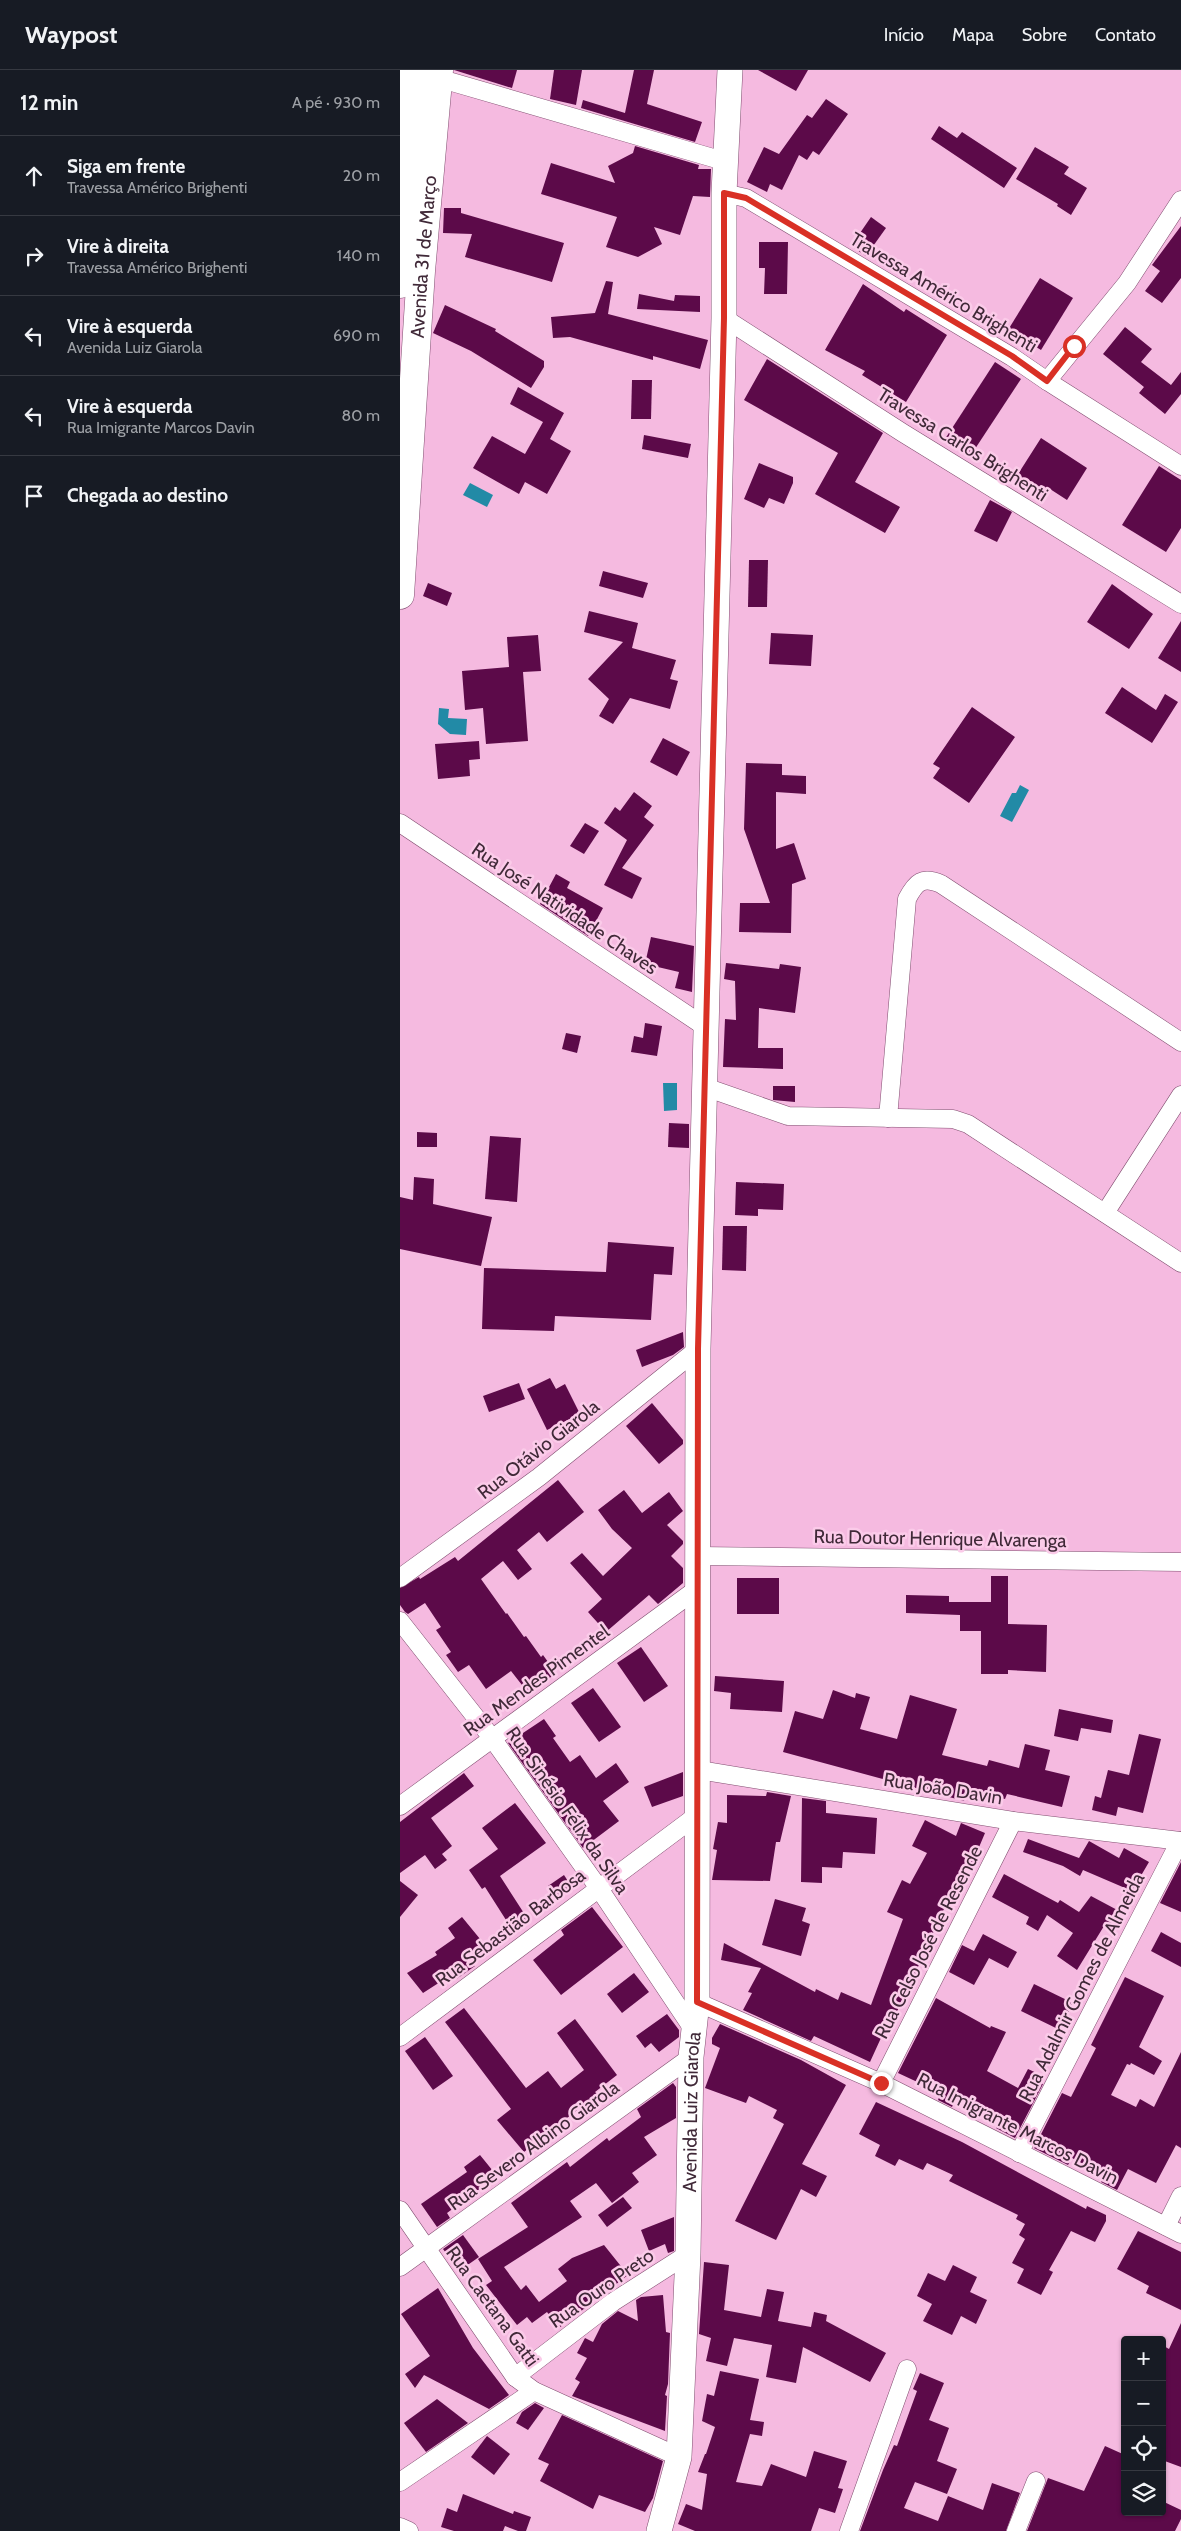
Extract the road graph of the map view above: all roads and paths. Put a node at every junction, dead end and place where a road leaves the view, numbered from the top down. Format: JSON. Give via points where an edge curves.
{"nodes":[{"id":1,"x":730,"y":70,"type":"edge"},
{"id":2,"x":430,"y":73,"type":"edge"},
{"id":3,"x":728,"y":162,"type":"junction"},
{"id":4,"x":724,"y":193,"type":"junction"},
{"id":5,"x":1181,"y":200,"type":"edge"},
{"id":6,"x":400,"y":284,"type":"edge"},
{"id":7,"x":724,"y":318,"type":"junction"},
{"id":8,"x":1047,"y":381,"type":"junction"},
{"id":9,"x":1181,"y":466,"type":"edge"},
{"id":10,"x":404,"y":482,"type":"edge"},
{"id":11,"x":400,"y":595,"type":"edge"},
{"id":12,"x":1181,"y":604,"type":"edge"},
{"id":13,"x":400,"y":823,"type":"edge"},
{"id":14,"x":707,"y":1028,"type":"junction"},
{"id":15,"x":1181,"y":1042,"type":"edge"},
{"id":16,"x":705,"y":1087,"type":"junction"},
{"id":17,"x":1181,"y":1095,"type":"edge"},
{"id":18,"x":888,"y":1118,"type":"junction"},
{"id":19,"x":1105,"y":1213,"type":"junction"},
{"id":20,"x":1181,"y":1263,"type":"edge"},
{"id":21,"x":698,"y":1349,"type":"junction"},
{"id":22,"x":698,"y":1556,"type":"junction"},
{"id":23,"x":1181,"y":1562,"type":"edge"},
{"id":24,"x":400,"y":1578,"type":"edge"},
{"id":25,"x":697,"y":1589,"type":"junction"},
{"id":26,"x":400,"y":1621,"type":"edge"},
{"id":27,"x":492,"y":1738,"type":"junction"},
{"id":28,"x":699,"y":1770,"type":"junction"},
{"id":29,"x":400,"y":1806,"type":"edge"},
{"id":30,"x":696,"y":1816,"type":"junction"},
{"id":31,"x":1013,"y":1821,"type":"junction"},
{"id":32,"x":1180,"y":1841,"type":"edge"},
{"id":33,"x":598,"y":1887,"type":"junction"},
{"id":34,"x":697,"y":2002,"type":"junction"},
{"id":35,"x":693,"y":2030,"type":"junction"},
{"id":36,"x":400,"y":2037,"type":"edge"},
{"id":37,"x":691,"y":2057,"type":"junction"},
{"id":38,"x":881,"y":2083,"type":"junction"},
{"id":39,"x":1019,"y":2152,"type":"junction"},
{"id":40,"x":1181,"y":2196,"type":"edge"},
{"id":41,"x":400,"y":2210,"type":"edge"},
{"id":42,"x":1173,"y":2230,"type":"edge"},
{"id":43,"x":425,"y":2249,"type":"junction"},
{"id":44,"x":688,"y":2254,"type":"junction"},
{"id":45,"x":400,"y":2267,"type":"edge"},
{"id":46,"x":907,"y":2369,"type":"dead end"},
{"id":47,"x":515,"y":2377,"type":"junction"},
{"id":48,"x":534,"y":2391,"type":"junction"},
{"id":49,"x":679,"y":2456,"type":"junction"},
{"id":50,"x":1036,"y":2481,"type":"dead end"},
{"id":51,"x":400,"y":2482,"type":"edge"},
{"id":52,"x":400,"y":2527,"type":"edge"},
{"id":53,"x":409,"y":2531,"type":"edge"},
{"id":54,"x":660,"y":2531,"type":"edge"},
{"id":55,"x":849,"y":2531,"type":"edge"},
{"id":56,"x":1016,"y":2531,"type":"edge"}],
"edges":[{"from":1,"to":3,"type":"street","name":"Avenida Luiz Giarola"},
{"from":2,"to":3,"type":"street"},
{"from":2,"to":6,"type":"main road","name":"Avenida 31 de Março"},
{"from":2,"to":10,"type":"main road","name":"Avenida 31 de Março","via":[[422,263]]},
{"from":3,"to":4,"type":"street","name":"Avenida Luiz Giarola"},
{"from":4,"to":7,"type":"street","name":"Avenida Luiz Giarola"},
{"from":4,"to":8,"type":"street","name":"Travessa Américo Brighenti","via":[[746,198],[1012,356]]},
{"from":5,"to":8,"type":"street","name":"Travessa Américo Brighenti","via":[[1127,283]]},
{"from":7,"to":12,"type":"street","name":"Travessa Carlos Brighenti","via":[[903,433]]},
{"from":7,"to":14,"type":"street","name":"Avenida Luiz Giarola"},
{"from":8,"to":9,"type":"street"},
{"from":10,"to":11,"type":"main road","name":"Avenida 31 de Março"},
{"from":13,"to":14,"type":"street","name":"Rua José Natividade Chaves"},
{"from":14,"to":16,"type":"street","name":"Avenida Luiz Giarola"},
{"from":15,"to":18,"type":"street","via":[[930,879],[914,887],[907,899]]},
{"from":16,"to":18,"type":"street","via":[[788,1116]]},
{"from":16,"to":21,"type":"street","name":"Avenida Luiz Giarola"},
{"from":17,"to":19,"type":"street"},
{"from":18,"to":19,"type":"street","via":[[953,1119],[968,1124]]},
{"from":19,"to":20,"type":"street"},
{"from":21,"to":22,"type":"street","name":"Avenida Luiz Giarola"},
{"from":21,"to":24,"type":"street","name":"Rua Otávio Giarola","via":[[539,1477]]},
{"from":22,"to":23,"type":"street","name":"Rua Doutor Henrique Alvarenga"},
{"from":22,"to":25,"type":"street","name":"Avenida Luiz Giarola"},
{"from":25,"to":27,"type":"street","name":"Rua Mendes Pimentel"},
{"from":25,"to":28,"type":"street","name":"Avenida Luiz Giarola"},
{"from":26,"to":27,"type":"street","name":"Rua Sinésio Félix da Silva"},
{"from":27,"to":29,"type":"street","name":"Rua Mendes Pimentel"},
{"from":27,"to":33,"type":"street","name":"Rua Sinésio Félix da Silva"},
{"from":28,"to":30,"type":"street","name":"Avenida Luiz Giarola"},
{"from":28,"to":31,"type":"street","name":"Rua João Davin"},
{"from":30,"to":33,"type":"street","name":"Rua Sebastião Barbosa"},
{"from":30,"to":34,"type":"street","name":"Avenida Luiz Giarola"},
{"from":31,"to":32,"type":"street","name":"Rua João Davin"},
{"from":31,"to":38,"type":"street","name":"Rua Celso José de Resende"},
{"from":32,"to":39,"type":"street","name":"Rua Adalmir Gomes de Almeida"},
{"from":33,"to":35,"type":"street","name":"Rua Sinésio Félix da Silva"},
{"from":33,"to":36,"type":"street","name":"Rua Sebastião Barbosa"},
{"from":34,"to":35,"type":"street","name":"Avenida Luiz Giarola"},
{"from":34,"to":38,"type":"street","name":"Rua Imigrante Marcos Davin"},
{"from":35,"to":37,"type":"street","name":"Avenida Luiz Giarola"},
{"from":37,"to":43,"type":"street","name":"Rua Severo Albino Giarola"},
{"from":37,"to":44,"type":"street","name":"Avenida Luiz Giarola"},
{"from":38,"to":39,"type":"street","name":"Rua Imigrante Marcos Davin"},
{"from":39,"to":42,"type":"street","name":"Rua Imigrante Marcos Davin"},
{"from":40,"to":42,"type":"street"},
{"from":41,"to":43,"type":"street","name":"Rua Caetana Gatti"},
{"from":43,"to":45,"type":"street","name":"Rua Severo Albino Giarola"},
{"from":43,"to":47,"type":"street","name":"Rua Caetana Gatti"},
{"from":44,"to":47,"type":"street","name":"Rua Ouro Preto","via":[[612,2302]]},
{"from":44,"to":49,"type":"street","name":"Avenida Luiz Giarola"},
{"from":46,"to":55,"type":"street"},
{"from":47,"to":48,"type":"street","name":"Rua Caetana Gatti"},
{"from":48,"to":49,"type":"street","name":"Rua Caetana Gatti"},
{"from":48,"to":51,"type":"street"},
{"from":49,"to":54,"type":"street","name":"Avenida Luiz Giarola"},
{"from":50,"to":56,"type":"street"},
{"from":52,"to":53,"type":"street"}]}
